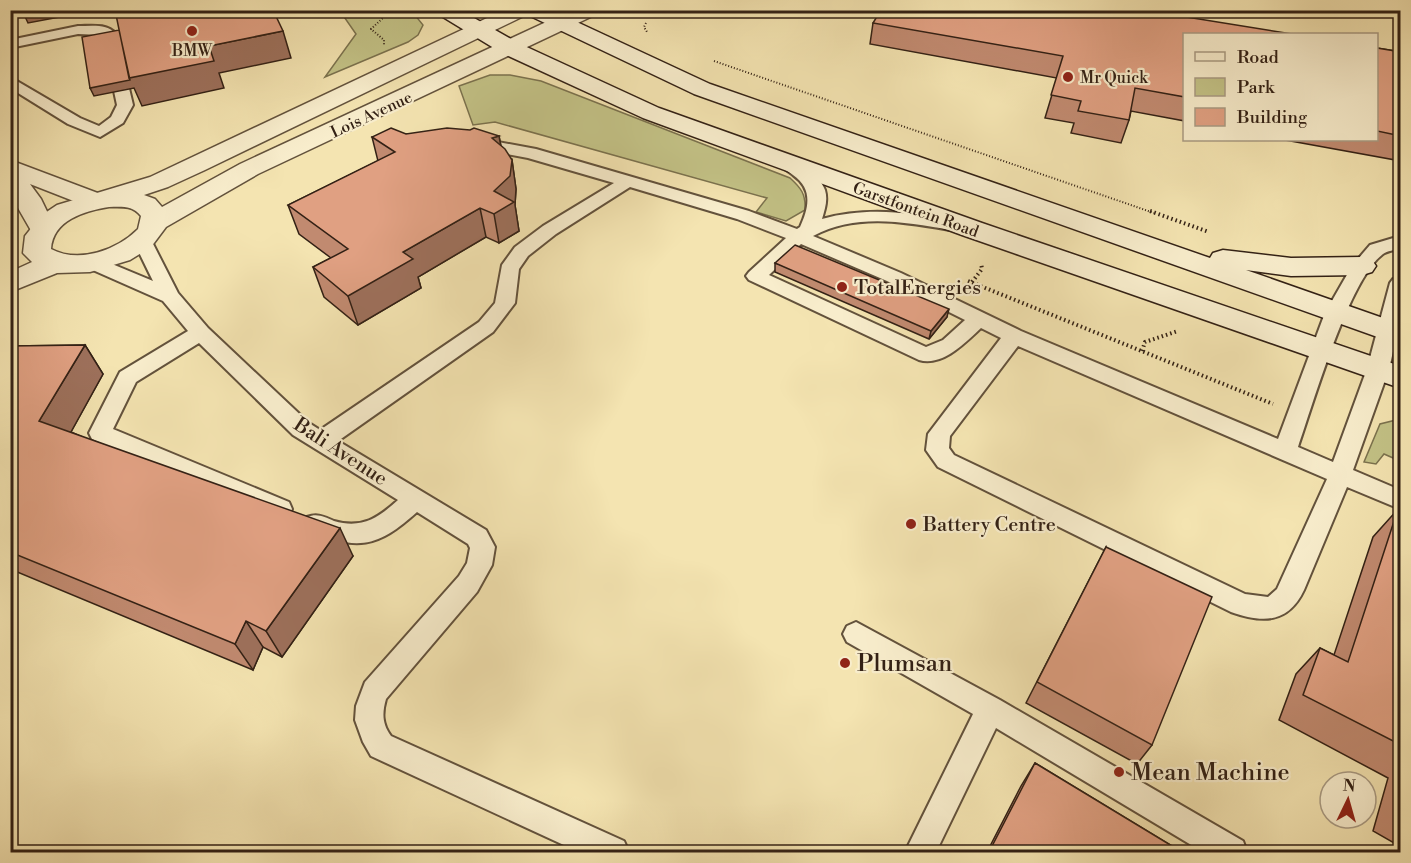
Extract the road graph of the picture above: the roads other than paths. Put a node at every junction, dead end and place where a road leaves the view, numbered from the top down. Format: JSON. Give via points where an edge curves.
{"nodes":[{"id":1,"x":445,"y":10,"type":"edge"},
{"id":2,"x":521,"y":10,"type":"edge"},
{"id":3,"x":533,"y":10,"type":"edge"},
{"id":4,"x":590,"y":10,"type":"edge"},
{"id":5,"x":562,"y":24,"type":"junction"},
{"id":6,"x":479,"y":30,"type":"junction"},
{"id":7,"x":10,"y":44,"type":"edge"},
{"id":8,"x":510,"y":48,"type":"junction"},
{"id":9,"x":10,"y":81,"type":"edge"},
{"id":10,"x":457,"y":142,"type":"edge"},
{"id":11,"x":770,"y":156,"type":"junction"},
{"id":12,"x":13,"y":172,"type":"edge"},
{"id":13,"x":627,"y":182,"type":"junction"},
{"id":14,"x":102,"y":200,"type":"junction"},
{"id":15,"x":972,"y":230,"type":"junction"},
{"id":16,"x":148,"y":231,"type":"junction"},
{"id":17,"x":804,"y":234,"type":"junction"},
{"id":18,"x":39,"y":237,"type":"junction"},
{"id":19,"x":1401,"y":242,"type":"edge"},
{"id":20,"x":1159,"y":250,"type":"junction"},
{"id":21,"x":10,"y":260,"type":"edge"},
{"id":22,"x":93,"y":263,"type":"junction"},
{"id":23,"x":57,"y":264,"type":"junction"},
{"id":24,"x":1362,"y":266,"type":"junction"},
{"id":25,"x":10,"y":283,"type":"edge"},
{"id":26,"x":1401,"y":283,"type":"edge"},
{"id":27,"x":170,"y":296,"type":"junction"},
{"id":28,"x":1335,"y":313,"type":"junction"},
{"id":29,"x":979,"y":319,"type":"junction"},
{"id":30,"x":201,"y":333,"type":"junction"},
{"id":31,"x":1395,"y":333,"type":"edge"},
{"id":32,"x":1014,"y":336,"type":"junction"},
{"id":33,"x":1321,"y":348,"type":"junction"},
{"id":34,"x":1389,"y":373,"type":"edge"},
{"id":35,"x":319,"y":442,"type":"junction"},
{"id":36,"x":1285,"y":452,"type":"junction"},
{"id":37,"x":1340,"y":475,"type":"junction"},
{"id":38,"x":415,"y":499,"type":"junction"},
{"id":39,"x":1401,"y":500,"type":"edge"},
{"id":40,"x":856,"y":634,"type":"dead end"},
{"id":41,"x":990,"y":709,"type":"junction"},
{"id":42,"x":613,"y":852,"type":"edge"},
{"id":43,"x":920,"y":852,"type":"edge"},
{"id":44,"x":1233,"y":852,"type":"edge"}],
"edges":[{"from":1,"to":6,"type":"main road","name":"Garstfontein Road"},
{"from":2,"to":6,"type":"main road","name":"Lois Avenue"},
{"from":3,"to":5,"type":"main road"},
{"from":4,"to":5,"type":"main road","name":"Lois Avenue"},
{"from":5,"to":8,"type":"main road","name":"Lois Avenue"},
{"from":5,"to":20,"type":"main road","via":[[702,89]]},
{"from":6,"to":8,"type":"main road","name":"Garstfontein Road"},
{"from":6,"to":14,"type":"main road","name":"Lois Avenue","via":[[178,173]]},
{"from":7,"to":9,"type":"lane","via":[[78,30],[106,31],[111,37],[124,105],[117,120],[100,132],[74,121]]},
{"from":8,"to":11,"type":"main road","name":"Garstfontein Road","via":[[651,113]]},
{"from":8,"to":16,"type":"main road","name":"Lois Avenue","via":[[249,169]]},
{"from":10,"to":13,"type":"lane","via":[[521,151]]},
{"from":11,"to":15,"type":"main road","name":"Garstfontein Road"},
{"from":11,"to":17,"type":"lane","via":[[806,173],[816,185],[819,198]]},
{"from":12,"to":14,"type":"main road"},
{"from":12,"to":18,"type":"main road","via":[[28,199]]},
{"from":13,"to":17,"type":"lane"},
{"from":13,"to":35,"type":"lane","via":[[555,227],[518,256],[508,272],[508,294],[503,308],[486,327]]},
{"from":14,"to":16,"type":"main road","via":[[126,198],[149,206],[154,214]]},
{"from":14,"to":18,"type":"main road","name":"Lois Avenue","via":[[63,212]]},
{"from":15,"to":17,"type":"lane","via":[[867,214]]},
{"from":15,"to":33,"type":"main road","name":"Garstfontein Road"},
{"from":16,"to":22,"type":"main road","name":"Lois Avenue","via":[[112,258]]},
{"from":16,"to":27,"type":"lane","name":"Bali Avenue"},
{"from":17,"to":29,"type":"lane"},
{"from":17,"to":29,"type":"lane","via":[[756,276],[926,355],[950,345]]},
{"from":18,"to":21,"type":"main road"},
{"from":18,"to":23,"type":"main road","via":[[38,253]]},
{"from":19,"to":24,"type":"lane","via":[[1377,249]]},
{"from":20,"to":24,"type":"main road","via":[[1291,267]]},
{"from":20,"to":28,"type":"main road"},
{"from":22,"to":23,"type":"main road","name":"Lois Avenue"},
{"from":22,"to":27,"type":"lane","name":"Bali Avenue"},
{"from":23,"to":25,"type":"main road"},
{"from":24,"to":28,"type":"lane"},
{"from":26,"to":31,"type":"lane"},
{"from":27,"to":30,"type":"lane","name":"Bali Avenue"},
{"from":28,"to":31,"type":"main road"},
{"from":28,"to":33,"type":"lane"},
{"from":29,"to":32,"type":"lane"},
{"from":30,"to":35,"type":"lane","name":"Bali Avenue"},
{"from":30,"to":38,"type":"lane","via":[[128,377],[100,433],[341,534],[363,535],[382,529]]},
{"from":31,"to":34,"type":"lane"},
{"from":32,"to":36,"type":"lane"},
{"from":32,"to":37,"type":"lane","via":[[939,434],[940,454],[946,461],[1240,604],[1268,609],[1283,602]]},
{"from":33,"to":34,"type":"main road","name":"Garstfontein Road"},
{"from":33,"to":36,"type":"lane"},
{"from":34,"to":37,"type":"lane"},
{"from":35,"to":38,"type":"lane","name":"Bali Avenue"},
{"from":36,"to":37,"type":"lane"},
{"from":37,"to":39,"type":"lane"},
{"from":38,"to":42,"type":"lane","name":"Bali Avenue","via":[[477,537],[483,547],[482,557],[468,584],[375,691],[368,711],[374,737],[381,746]]},
{"from":40,"to":41,"type":"lane"},
{"from":41,"to":43,"type":"lane"},
{"from":41,"to":44,"type":"lane"}]}
